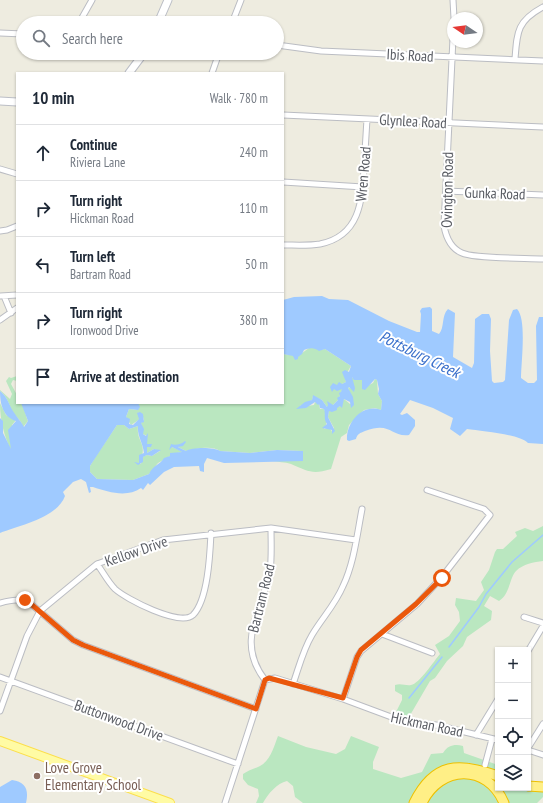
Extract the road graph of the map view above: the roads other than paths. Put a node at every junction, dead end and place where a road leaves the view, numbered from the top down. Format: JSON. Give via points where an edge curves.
{"nodes":[{"id":1,"x":92,"y":0,"type":"edge"},
{"id":2,"x":168,"y":0,"type":"edge"},
{"id":3,"x":241,"y":0,"type":"edge"},
{"id":4,"x":453,"y":0,"type":"edge"},
{"id":5,"x":543,"y":7,"type":"edge"},
{"id":6,"x":454,"y":12,"type":"edge"},
{"id":7,"x":83,"y":16,"type":"edge"},
{"id":8,"x":161,"y":16,"type":"edge"},
{"id":9,"x":235,"y":16,"type":"edge"},
{"id":10,"x":0,"y":32,"type":"edge"},
{"id":11,"x":16,"y":33,"type":"edge"},
{"id":12,"x":284,"y":46,"type":"edge"},
{"id":13,"x":452,"y":48,"type":"edge"},
{"id":14,"x":452,"y":56,"type":"junction"},
{"id":15,"x":515,"y":59,"type":"junction"},
{"id":16,"x":139,"y":60,"type":"edge"},
{"id":17,"x":217,"y":60,"type":"edge"},
{"id":18,"x":543,"y":61,"type":"edge"},
{"id":19,"x":130,"y":72,"type":"edge"},
{"id":20,"x":212,"y":72,"type":"edge"},
{"id":21,"x":0,"y":101,"type":"edge"},
{"id":22,"x":16,"y":102,"type":"edge"},
{"id":23,"x":284,"y":115,"type":"edge"},
{"id":24,"x":367,"y":119,"type":"junction"},
{"id":25,"x":449,"y":122,"type":"junction"},
{"id":26,"x":543,"y":127,"type":"edge"},
{"id":27,"x":0,"y":169,"type":"edge"},
{"id":28,"x":16,"y":174,"type":"edge"},
{"id":29,"x":284,"y":182,"type":"edge"},
{"id":30,"x":363,"y":187,"type":"junction"},
{"id":31,"x":446,"y":191,"type":"junction"},
{"id":32,"x":543,"y":195,"type":"edge"},
{"id":33,"x":16,"y":226,"type":"edge"},
{"id":34,"x":0,"y":231,"type":"edge"},
{"id":35,"x":284,"y":245,"type":"edge"},
{"id":36,"x":543,"y":259,"type":"edge"},
{"id":37,"x":16,"y":295,"type":"edge"},
{"id":38,"x":2,"y":296,"type":"edge"},
{"id":39,"x":16,"y":309,"type":"edge"},
{"id":40,"x":11,"y":312,"type":"junction"},
{"id":41,"x":0,"y":320,"type":"edge"},
{"id":42,"x":427,"y":490,"type":"dead end"},
{"id":43,"x":362,"y":509,"type":"dead end"},
{"id":44,"x":271,"y":528,"type":"junction"},
{"id":45,"x":211,"y":533,"type":"junction"},
{"id":46,"x":356,"y":540,"type":"junction"},
{"id":47,"x":97,"y":564,"type":"junction"},
{"id":48,"x":0,"y":603,"type":"edge"},
{"id":49,"x":40,"y":611,"type":"junction"},
{"id":50,"x":524,"y":617,"type":"dead end"},
{"id":51,"x":543,"y":623,"type":"edge"},
{"id":52,"x":543,"y":626,"type":"edge"},
{"id":53,"x":382,"y":634,"type":"junction"},
{"id":54,"x":530,"y":647,"type":"edge"},
{"id":55,"x":432,"y":653,"type":"dead end"},
{"id":56,"x":0,"y":677,"type":"edge"},
{"id":57,"x":265,"y":680,"type":"junction"},
{"id":58,"x":11,"y":681,"type":"junction"},
{"id":59,"x":293,"y":684,"type":"junction"},
{"id":60,"x":343,"y":698,"type":"junction"},
{"id":61,"x":495,"y":705,"type":"edge"},
{"id":62,"x":256,"y":709,"type":"junction"},
{"id":63,"x":0,"y":711,"type":"edge"},
{"id":64,"x":543,"y":724,"type":"edge"},
{"id":65,"x":476,"y":735,"type":"junction"},
{"id":66,"x":495,"y":740,"type":"edge"},
{"id":67,"x":0,"y":741,"type":"edge"},
{"id":68,"x":531,"y":744,"type":"edge"},
{"id":69,"x":531,"y":750,"type":"edge"},
{"id":70,"x":543,"y":755,"type":"edge"},
{"id":71,"x":238,"y":764,"type":"junction"},
{"id":72,"x":485,"y":765,"type":"dead end"},
{"id":73,"x":495,"y":775,"type":"edge"},
{"id":74,"x":531,"y":786,"type":"edge"},
{"id":75,"x":543,"y":788,"type":"edge"},
{"id":76,"x":170,"y":803,"type":"edge"},
{"id":77,"x":225,"y":803,"type":"edge"},
{"id":78,"x":414,"y":803,"type":"edge"},
{"id":79,"x":422,"y":803,"type":"edge"},
{"id":80,"x":504,"y":803,"type":"edge"}],
"edges":[{"from":1,"to":7,"type":"street"},
{"from":2,"to":8,"type":"street"},
{"from":3,"to":9,"type":"street"},
{"from":4,"to":6,"type":"street"},
{"from":5,"to":15,"type":"street","via":[[522,23],[517,37]]},
{"from":10,"to":11,"type":"street"},
{"from":12,"to":14,"type":"street","name":"Ibis Road","via":[[321,51]]},
{"from":13,"to":14,"type":"street","name":"Ovington Road"},
{"from":14,"to":15,"type":"street","name":"Ibis Road"},
{"from":14,"to":25,"type":"street","name":"Ovington Road"},
{"from":15,"to":18,"type":"street","name":"Ibis Road"},
{"from":16,"to":19,"type":"street"},
{"from":17,"to":20,"type":"street"},
{"from":21,"to":22,"type":"street"},
{"from":23,"to":24,"type":"street","name":"Glynlea Road"},
{"from":24,"to":25,"type":"street","name":"Glynlea Road"},
{"from":24,"to":30,"type":"street","name":"Wren Road"},
{"from":25,"to":26,"type":"street","name":"Glynlea Road"},
{"from":25,"to":31,"type":"street","name":"Ovington Road"},
{"from":27,"to":28,"type":"street"},
{"from":29,"to":30,"type":"street"},
{"from":30,"to":35,"type":"street","name":"Wren Road","via":[[361,204],[355,220],[338,238],[320,244]]},
{"from":31,"to":32,"type":"street","name":"Gunka Road"},
{"from":31,"to":36,"type":"street","name":"Ovington Road","via":[[446,236],[463,254]]},
{"from":33,"to":34,"type":"street"},
{"from":37,"to":38,"type":"street"},
{"from":38,"to":40,"type":"street"},
{"from":39,"to":40,"type":"street"},
{"from":40,"to":41,"type":"street"},
{"from":42,"to":53,"type":"street","via":[[484,509],[490,515],[442,578]]},
{"from":43,"to":46,"type":"street"},
{"from":44,"to":45,"type":"street","name":"Kellow Drive"},
{"from":44,"to":46,"type":"street","name":"Kellow Drive"},
{"from":44,"to":57,"type":"street","name":"Bartram Road","via":[[269,572],[250,637],[254,660]]},
{"from":45,"to":47,"type":"street","name":"Kellow Drive","via":[[163,540]]},
{"from":45,"to":47,"type":"street","via":[[208,574],[198,607],[194,614],[186,618],[176,618],[123,596]]},
{"from":46,"to":59,"type":"street","via":[[344,584],[309,640]]},
{"from":47,"to":49,"type":"street","name":"Kellow Drive"},
{"from":48,"to":49,"type":"street","via":[[25,600]]},
{"from":49,"to":58,"type":"street","name":"Kellow Drive","via":[[27,636]]},
{"from":49,"to":62,"type":"street","via":[[73,640],[83,645]]},
{"from":50,"to":51,"type":"street"},
{"from":52,"to":54,"type":"street"},
{"from":53,"to":55,"type":"street"},
{"from":53,"to":60,"type":"street","via":[[361,650]]},
{"from":56,"to":58,"type":"street","name":"Buttonwood Drive"},
{"from":57,"to":59,"type":"street","name":"Hickman Road","via":[[275,678]]},
{"from":57,"to":62,"type":"street"},
{"from":58,"to":63,"type":"street","name":"Kellow Drive"},
{"from":58,"to":71,"type":"street","name":"Buttonwood Drive"},
{"from":59,"to":60,"type":"street","name":"Hickman Road"},
{"from":60,"to":65,"type":"street","name":"Hickman Road","via":[[402,722],[436,725]]},
{"from":61,"to":65,"type":"street"},
{"from":62,"to":71,"type":"street"},
{"from":64,"to":68,"type":"street"},
{"from":65,"to":66,"type":"street","name":"Hickman Road"},
{"from":66,"to":72,"type":"street"},
{"from":67,"to":76,"type":"main road"},
{"from":69,"to":70,"type":"street"},
{"from":71,"to":77,"type":"street"},
{"from":73,"to":78,"type":"highway","via":[[471,767],[450,768],[427,783]]},
{"from":74,"to":75,"type":"highway"},
{"from":79,"to":80,"type":"highway","via":[[430,790],[444,778],[458,774],[478,776],[487,781],[496,789]]}]}
